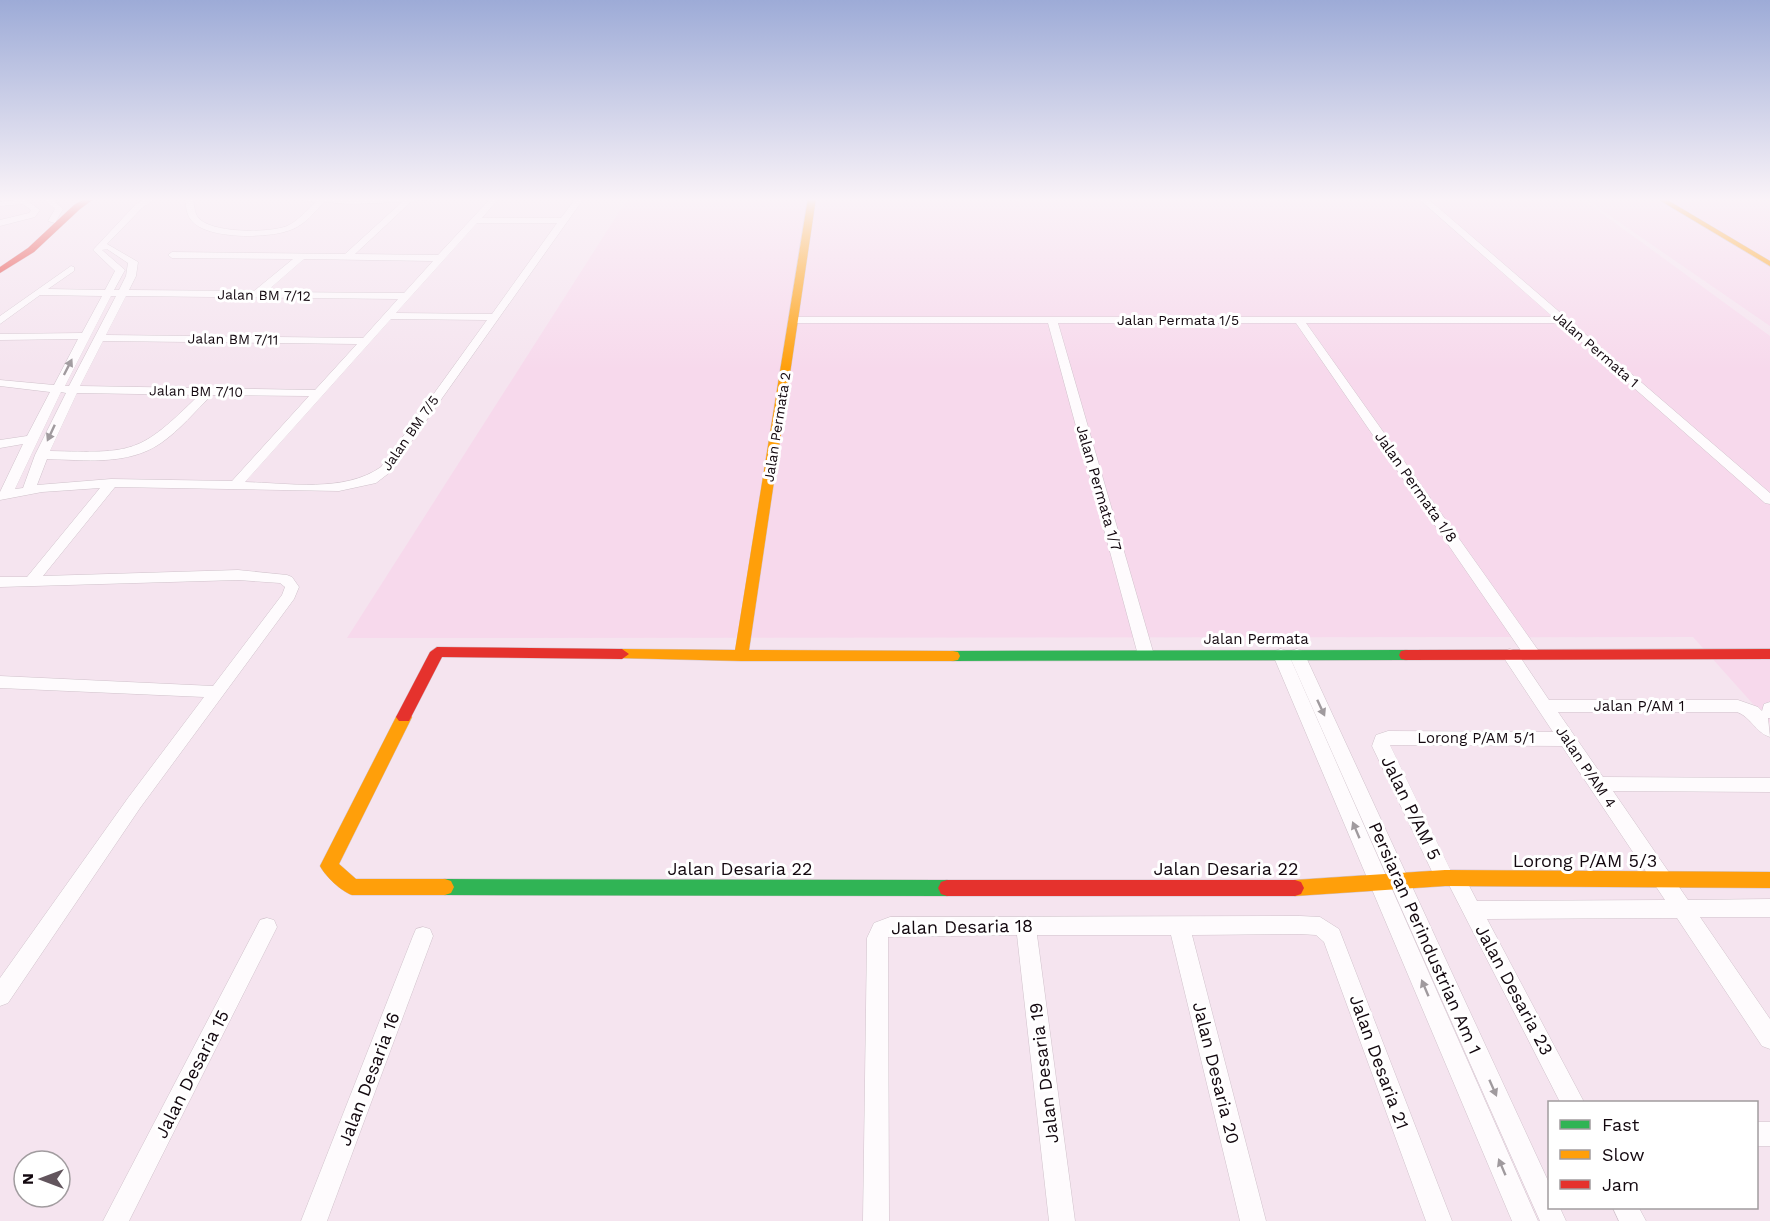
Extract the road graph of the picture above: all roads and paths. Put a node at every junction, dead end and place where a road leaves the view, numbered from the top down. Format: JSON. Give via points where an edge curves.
{"nodes":[{"id":1,"x":24,"y":255,"type":"edge"},
{"id":2,"x":103,"y":255,"type":"edge"},
{"id":3,"x":121,"y":255,"type":"edge"},
{"id":4,"x":172,"y":255,"type":"dead end"},
{"id":5,"x":443,"y":255,"type":"edge"},
{"id":6,"x":539,"y":255,"type":"edge"},
{"id":7,"x":803,"y":255,"type":"edge"},
{"id":8,"x":1488,"y":255,"type":"edge"},
{"id":9,"x":1755,"y":255,"type":"edge"},
{"id":10,"x":301,"y":257,"type":"junction"},
{"id":11,"x":347,"y":257,"type":"joint"},
{"id":12,"x":440,"y":258,"type":"junction"},
{"id":13,"x":1770,"y":264,"type":"edge"},
{"id":14,"x":71,"y":269,"type":"dead end"},
{"id":15,"x":0,"y":271,"type":"edge"},
{"id":16,"x":38,"y":292,"type":"junction"},
{"id":17,"x":107,"y":293,"type":"junction"},
{"id":18,"x":122,"y":293,"type":"junction"},
{"id":19,"x":256,"y":295,"type":"junction"},
{"id":20,"x":406,"y":296,"type":"junction"},
{"id":21,"x":388,"y":316,"type":"junction"},
{"id":22,"x":493,"y":317,"type":"junction"},
{"id":23,"x":1052,"y":320,"type":"junction"},
{"id":24,"x":1299,"y":320,"type":"junction"},
{"id":25,"x":1563,"y":320,"type":"junction"},
{"id":26,"x":0,"y":321,"type":"edge"},
{"id":27,"x":793,"y":321,"type":"junction"},
{"id":28,"x":85,"y":336,"type":"junction"},
{"id":29,"x":0,"y":337,"type":"edge"},
{"id":30,"x":101,"y":338,"type":"junction"},
{"id":31,"x":366,"y":341,"type":"junction"},
{"id":32,"x":0,"y":383,"type":"edge"},
{"id":33,"x":57,"y":389,"type":"junction"},
{"id":34,"x":74,"y":389,"type":"junction"},
{"id":35,"x":208,"y":392,"type":"junction"},
{"id":36,"x":319,"y":393,"type":"junction"},
{"id":37,"x":31,"y":439,"type":"junction"},
{"id":38,"x":0,"y":444,"type":"edge"},
{"id":39,"x":41,"y":455,"type":"junction"},
{"id":40,"x":111,"y":483,"type":"junction"},
{"id":41,"x":236,"y":484,"type":"junction"},
{"id":42,"x":29,"y":490,"type":"junction"},
{"id":43,"x":3,"y":495,"type":"edge"},
{"id":44,"x":1770,"y":500,"type":"edge"},
{"id":45,"x":33,"y":579,"type":"junction"},
{"id":46,"x":0,"y":582,"type":"edge"},
{"id":47,"x":437,"y":652,"type":"joint"},
{"id":48,"x":1532,"y":654,"type":"junction"},
{"id":49,"x":1770,"y":654,"type":"edge"},
{"id":50,"x":1146,"y":655,"type":"junction"},
{"id":51,"x":1289,"y":655,"type":"junction"},
{"id":52,"x":1510,"y":655,"type":"junction"},
{"id":53,"x":741,"y":656,"type":"junction"},
{"id":54,"x":0,"y":682,"type":"edge"},
{"id":55,"x":218,"y":692,"type":"junction"},
{"id":56,"x":1545,"y":706,"type":"junction"},
{"id":57,"x":1770,"y":731,"type":"edge"},
{"id":58,"x":1567,"y":738,"type":"junction"},
{"id":59,"x":1384,"y":739,"type":"joint"},
{"id":60,"x":1598,"y":784,"type":"junction"},
{"id":61,"x":1770,"y":785,"type":"edge"},
{"id":62,"x":1450,"y":878,"type":"junction"},
{"id":63,"x":1662,"y":879,"type":"junction"},
{"id":64,"x":1770,"y":880,"type":"edge"},
{"id":65,"x":1390,"y":883,"type":"junction"},
{"id":66,"x":1770,"y":908,"type":"edge"},
{"id":67,"x":1682,"y":909,"type":"junction"},
{"id":68,"x":1472,"y":910,"type":"junction"},
{"id":69,"x":1179,"y":925,"type":"junction"},
{"id":70,"x":1300,"y":925,"type":"joint"},
{"id":71,"x":1026,"y":926,"type":"junction"},
{"id":72,"x":267,"y":927,"type":"dead end"},
{"id":73,"x":423,"y":936,"type":"dead end"},
{"id":74,"x":0,"y":996,"type":"edge"},
{"id":75,"x":1770,"y":1038,"type":"edge"},
{"id":76,"x":1571,"y":1101,"type":"edge"},
{"id":77,"x":116,"y":1221,"type":"edge"},
{"id":78,"x":314,"y":1221,"type":"edge"},
{"id":79,"x":876,"y":1221,"type":"edge"},
{"id":80,"x":1062,"y":1221,"type":"edge"},
{"id":81,"x":1254,"y":1221,"type":"edge"},
{"id":82,"x":1438,"y":1221,"type":"edge"},
{"id":83,"x":1525,"y":1221,"type":"edge"},
{"id":84,"x":1553,"y":1221,"type":"edge"}],
"edges":[{"from":1,"to":15,"type":"street"},
{"from":2,"to":17,"type":"street","via":[[120,269]]},
{"from":3,"to":18,"type":"street","via":[[134,263]]},
{"from":4,"to":10,"type":"street"},
{"from":5,"to":12,"type":"street"},
{"from":6,"to":22,"type":"street","name":"Jalan BM 7/5"},
{"from":7,"to":27,"type":"street","name":"Jalan Permata 2"},
{"from":8,"to":25,"type":"street","name":"Jalan Permata 1"},
{"from":9,"to":13,"type":"street"},
{"from":10,"to":11,"type":"street"},
{"from":10,"to":19,"type":"street"},
{"from":11,"to":12,"type":"street"},
{"from":12,"to":20,"type":"street"},
{"from":14,"to":16,"type":"street"},
{"from":16,"to":17,"type":"street","name":"Jalan BM 7/12"},
{"from":16,"to":26,"type":"street"},
{"from":17,"to":18,"type":"street","name":"Jalan BM 7/12"},
{"from":17,"to":28,"type":"street"},
{"from":18,"to":19,"type":"street","name":"Jalan BM 7/12"},
{"from":18,"to":30,"type":"street"},
{"from":19,"to":20,"type":"street","name":"Jalan BM 7/12"},
{"from":20,"to":21,"type":"street"},
{"from":21,"to":22,"type":"street"},
{"from":21,"to":31,"type":"street"},
{"from":22,"to":41,"type":"street","name":"Jalan BM 7/5","via":[[380,475],[339,488]]},
{"from":23,"to":24,"type":"street","name":"Jalan Permata 1/5"},
{"from":23,"to":27,"type":"street","name":"Jalan Permata 1/5"},
{"from":23,"to":50,"type":"street","name":"Jalan Permata 1/7"},
{"from":24,"to":25,"type":"street","name":"Jalan Permata 1/5"},
{"from":24,"to":48,"type":"street","name":"Jalan Permata 1/8"},
{"from":25,"to":44,"type":"street","name":"Jalan Permata 1"},
{"from":27,"to":53,"type":"street","name":"Jalan Permata 2"},
{"from":28,"to":29,"type":"street"},
{"from":33,"to":28,"type":"street","one_way":true},
{"from":30,"to":31,"type":"street","name":"Jalan BM 7/11"},
{"from":30,"to":34,"type":"street"},
{"from":31,"to":36,"type":"street"},
{"from":32,"to":33,"type":"street","name":"Jalan BM 7/10"},
{"from":33,"to":34,"type":"street","name":"Jalan BM 7/10"},
{"from":33,"to":37,"type":"street"},
{"from":34,"to":35,"type":"street","name":"Jalan BM 7/10"},
{"from":34,"to":39,"type":"street","one_way":true},
{"from":35,"to":36,"type":"street","name":"Jalan BM 7/10"},
{"from":35,"to":39,"type":"street","via":[[170,429],[143,448],[118,454]]},
{"from":36,"to":41,"type":"street"},
{"from":37,"to":38,"type":"street"},
{"from":37,"to":43,"type":"street"},
{"from":39,"to":42,"type":"street"},
{"from":40,"to":41,"type":"street","name":"Jalan BM 7/5"},
{"from":40,"to":42,"type":"street","name":"Jalan BM 7/5"},
{"from":40,"to":45,"type":"street"},
{"from":42,"to":43,"type":"street","name":"Jalan BM 7/5"},
{"from":45,"to":46,"type":"street"},
{"from":45,"to":55,"type":"street","via":[[238,575],[287,580],[292,587],[289,596]]},
{"from":47,"to":53,"type":"street","name":"Jalan Permata"},
{"from":47,"to":65,"type":"street","name":"Jalan Desaria 22","via":[[329,867],[352,887],[1287,888]]},
{"from":48,"to":49,"type":"street","name":"Jalan Permata"},
{"from":48,"to":52,"type":"street","name":"Jalan Permata"},
{"from":50,"to":51,"type":"street","name":"Jalan Permata"},
{"from":50,"to":53,"type":"street","name":"Jalan Permata"},
{"from":51,"to":52,"type":"street","name":"Jalan Permata"},
{"from":51,"to":65,"type":"street","name":"Persiaran Perindustrian Am 1"},
{"from":52,"to":56,"type":"street","name":"Jalan P/AM 4"},
{"from":54,"to":55,"type":"street"},
{"from":55,"to":74,"type":"street","via":[[134,803]]},
{"from":56,"to":57,"type":"street","name":"Jalan P/AM 1","via":[[1742,707],[1752,711]]},
{"from":56,"to":58,"type":"street","name":"Jalan P/AM 4"},
{"from":58,"to":59,"type":"street","name":"Lorong P/AM 5/1"},
{"from":58,"to":60,"type":"street","name":"Jalan P/AM 4"},
{"from":59,"to":62,"type":"street","name":"Jalan P/AM 5","via":[[1382,746]]},
{"from":60,"to":61,"type":"street"},
{"from":60,"to":63,"type":"street","name":"Jalan P/AM 4"},
{"from":62,"to":63,"type":"street","name":"Lorong P/AM 5/3"},
{"from":62,"to":65,"type":"street","name":"Lorong P/AM 5/3"},
{"from":62,"to":68,"type":"street","name":"Jalan Desaria 23"},
{"from":63,"to":64,"type":"street","name":"Lorong P/AM 5/3"},
{"from":63,"to":67,"type":"street","name":"Jalan P/AM 4"},
{"from":83,"to":65,"type":"street","name":"Persiaran Perindustrian Am 1","one_way":true},
{"from":65,"to":84,"type":"street","name":"Persiaran Perindustrian Am 1","one_way":true},
{"from":66,"to":67,"type":"street"},
{"from":67,"to":68,"type":"street"},
{"from":67,"to":75,"type":"street","name":"Jalan P/AM 4"},
{"from":68,"to":76,"type":"street","name":"Jalan Desaria 23"},
{"from":69,"to":70,"type":"street","name":"Jalan Desaria 18"},
{"from":69,"to":71,"type":"street","name":"Jalan Desaria 18"},
{"from":69,"to":81,"type":"street","name":"Jalan Desaria 20"},
{"from":70,"to":82,"type":"street","name":"Jalan Desaria 21","via":[[1320,926],[1332,936]]},
{"from":71,"to":79,"type":"street","name":"Jalan Desaria 18","via":[[890,926],[878,933]]},
{"from":71,"to":80,"type":"street","name":"Jalan Desaria 19"},
{"from":72,"to":77,"type":"street","name":"Jalan Desaria 15"},
{"from":73,"to":78,"type":"street","name":"Jalan Desaria 16"}]}
